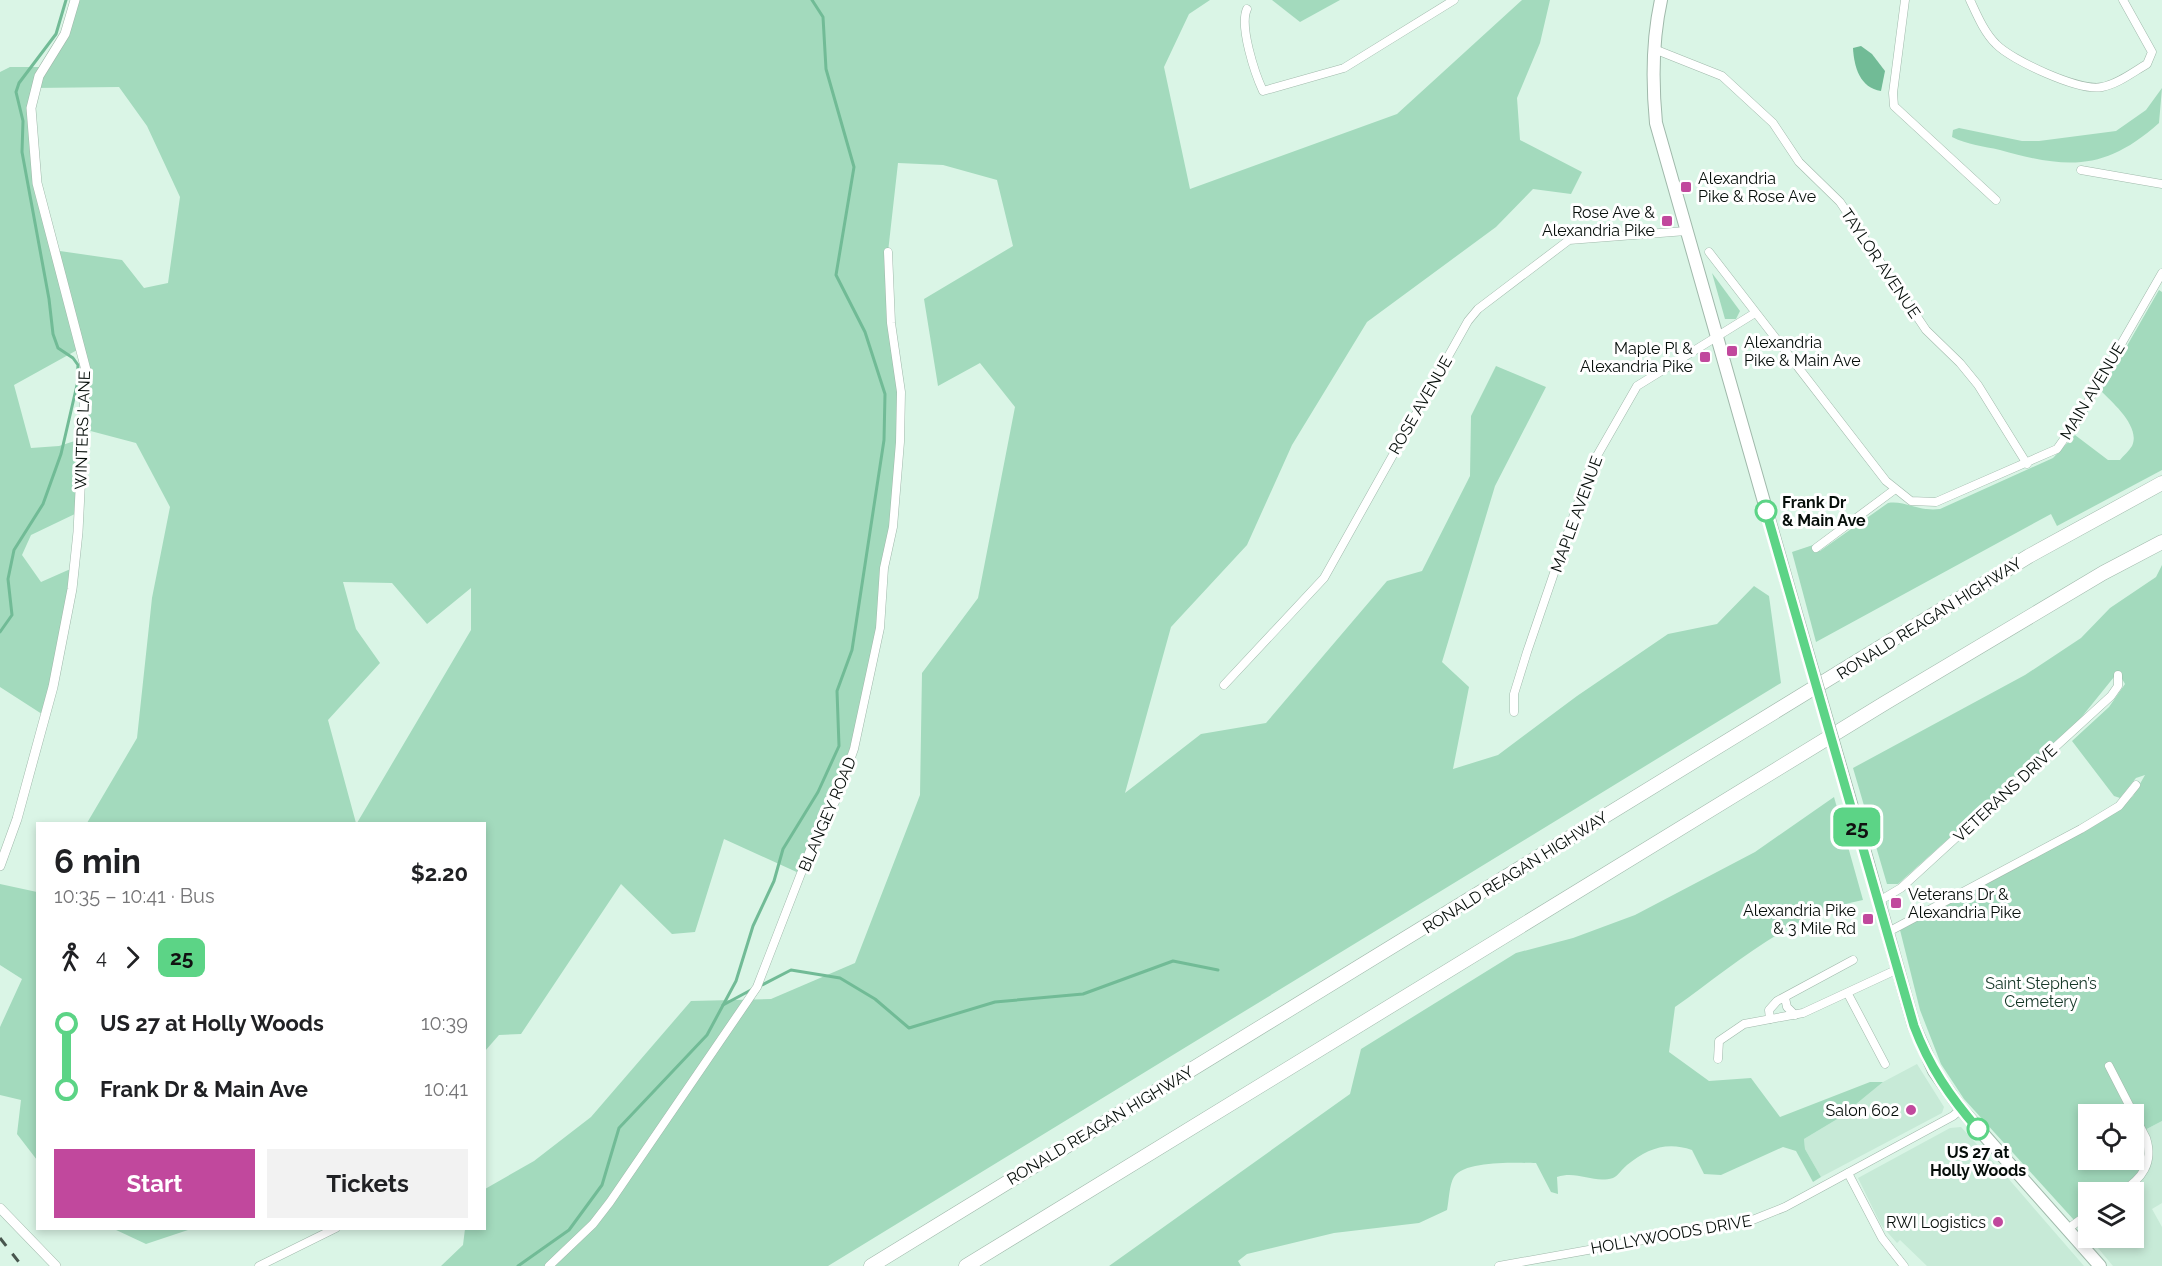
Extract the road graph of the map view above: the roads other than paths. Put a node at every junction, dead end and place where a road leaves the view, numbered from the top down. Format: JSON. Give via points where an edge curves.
{"nodes":[{"id":1,"x":75,"y":0,"type":"edge"},
{"id":2,"x":1454,"y":0,"type":"edge"},
{"id":3,"x":1661,"y":0,"type":"edge"},
{"id":4,"x":1905,"y":0,"type":"edge"},
{"id":5,"x":1970,"y":0,"type":"edge"},
{"id":6,"x":2123,"y":0,"type":"edge"},
{"id":7,"x":1247,"y":9,"type":"dead end"},
{"id":8,"x":1654,"y":49,"type":"junction"},
{"id":9,"x":2080,"y":170,"type":"dead end"},
{"id":10,"x":2162,"y":184,"type":"edge"},
{"id":11,"x":1996,"y":200,"type":"dead end"},
{"id":12,"x":1686,"y":231,"type":"junction"},
{"id":13,"x":888,"y":252,"type":"dead end"},
{"id":14,"x":1709,"y":252,"type":"dead end"},
{"id":15,"x":2162,"y":273,"type":"edge"},
{"id":16,"x":1755,"y":313,"type":"junction"},
{"id":17,"x":1717,"y":338,"type":"junction"},
{"id":18,"x":2027,"y":464,"type":"junction"},
{"id":19,"x":2162,"y":483,"type":"edge"},
{"id":20,"x":1894,"y":490,"type":"junction"},
{"id":21,"x":2162,"y":542,"type":"edge"},
{"id":22,"x":1816,"y":548,"type":"dead end"},
{"id":23,"x":2118,"y":675,"type":"dead end"},
{"id":24,"x":1224,"y":685,"type":"dead end"},
{"id":25,"x":1514,"y":712,"type":"dead end"},
{"id":26,"x":2136,"y":785,"type":"dead end"},
{"id":27,"x":0,"y":866,"type":"edge"},
{"id":28,"x":1879,"y":901,"type":"junction"},
{"id":29,"x":1888,"y":932,"type":"junction"},
{"id":30,"x":1853,"y":960,"type":"dead end"},
{"id":31,"x":1898,"y":969,"type":"junction"},
{"id":32,"x":1848,"y":994,"type":"junction"},
{"id":33,"x":1785,"y":998,"type":"junction"},
{"id":34,"x":1795,"y":1015,"type":"junction"},
{"id":35,"x":1770,"y":1019,"type":"junction"},
{"id":36,"x":1718,"y":1059,"type":"dead end"},
{"id":37,"x":1885,"y":1064,"type":"dead end"},
{"id":38,"x":2109,"y":1066,"type":"dead end"},
{"id":39,"x":1961,"y":1109,"type":"junction"},
{"id":40,"x":1848,"y":1173,"type":"junction"},
{"id":41,"x":2136,"y":1182,"type":"edge"},
{"id":42,"x":0,"y":1208,"type":"edge"},
{"id":43,"x":2078,"y":1221,"type":"edge"},
{"id":44,"x":2069,"y":1228,"type":"junction"},
{"id":45,"x":332,"y":1230,"type":"edge"},
{"id":46,"x":56,"y":1266,"type":"edge"},
{"id":47,"x":259,"y":1266,"type":"edge"},
{"id":48,"x":549,"y":1266,"type":"edge"},
{"id":49,"x":871,"y":1266,"type":"edge"},
{"id":50,"x":966,"y":1266,"type":"edge"},
{"id":51,"x":1499,"y":1266,"type":"edge"},
{"id":52,"x":1904,"y":1266,"type":"edge"},
{"id":53,"x":2100,"y":1266,"type":"edge"}],
"edges":[{"from":1,"to":27,"type":"street","name":"WINTERS LANE","via":[[65,34],[39,76],[32,108],[37,183],[86,370],[78,532],[72,589],[53,687]]},
{"from":2,"to":7,"type":"street","via":[[1344,69],[1263,91],[1245,28]]},
{"from":3,"to":8,"type":"main road"},
{"from":4,"to":11,"type":"street","via":[[1893,101],[1898,112]]},
{"from":5,"to":6,"type":"street","via":[[1990,37],[2006,52],[2081,86],[2104,87],[2151,59],[2151,52]]},
{"from":8,"to":12,"type":"main road","via":[[1656,123]]},
{"from":8,"to":18,"type":"street","name":"TAYLOR AVENUE","via":[[1722,76],[1773,123],[1799,162],[1840,202],[1926,330],[1978,385]]},
{"from":9,"to":10,"type":"street"},
{"from":12,"to":17,"type":"main road"},
{"from":12,"to":24,"type":"street","name":"ROSE AVENUE","via":[[1569,240],[1478,309],[1324,578]]},
{"from":13,"to":48,"type":"street","name":"BLANGEY ROAD","via":[[891,323],[901,392],[900,442],[880,628],[848,771],[819,827],[757,987],[610,1202]]},
{"from":14,"to":16,"type":"street"},
{"from":15,"to":18,"type":"street","name":"MAIN AVENUE","via":[[2067,436],[2057,449]]},
{"from":16,"to":17,"type":"street","name":"MAPLE AVENUE"},
{"from":16,"to":20,"type":"street"},
{"from":17,"to":25,"type":"street","name":"MAPLE AVENUE","via":[[1637,386],[1592,461],[1527,652],[1514,694]]},
{"from":17,"to":28,"type":"main road","bridge":true},
{"from":18,"to":20,"type":"street","name":"MAIN AVENUE","via":[[1936,502],[1911,501]]},
{"from":19,"to":49,"type":"highway","name":"RONALD REAGAN HIGHWAY","via":[[2029,556]]},
{"from":20,"to":22,"type":"street"},
{"from":21,"to":50,"type":"highway","via":[[1885,703]]},
{"from":23,"to":28,"type":"street","name":"VETERANS DRIVE","via":[[2118,686],[2111,696],[1901,888]]},
{"from":26,"to":29,"type":"street","via":[[2119,806],[2081,829]]},
{"from":28,"to":29,"type":"main road"},
{"from":29,"to":31,"type":"main road"},
{"from":30,"to":33,"type":"street"},
{"from":31,"to":32,"type":"street"},
{"from":31,"to":39,"type":"main road","via":[[1924,1051]]},
{"from":32,"to":34,"type":"street"},
{"from":32,"to":37,"type":"street"},
{"from":33,"to":34,"type":"street","via":[[1787,1008]]},
{"from":33,"to":35,"type":"street","via":[[1772,1005]]},
{"from":34,"to":35,"type":"street"},
{"from":35,"to":36,"type":"street","via":[[1732,1030],[1717,1044]]},
{"from":38,"to":41,"type":"street","via":[[2150,1150],[2145,1171]]},
{"from":39,"to":40,"type":"street","name":"HOLLYWOODS DRIVE"},
{"from":39,"to":44,"type":"main road"},
{"from":40,"to":51,"type":"street","name":"HOLLYWOODS DRIVE","via":[[1785,1207],[1736,1225]]},
{"from":40,"to":52,"type":"street","via":[[1882,1238]]},
{"from":42,"to":46,"type":"street"},
{"from":43,"to":44,"type":"street"},
{"from":44,"to":53,"type":"main road"},
{"from":45,"to":47,"type":"street"}]}
